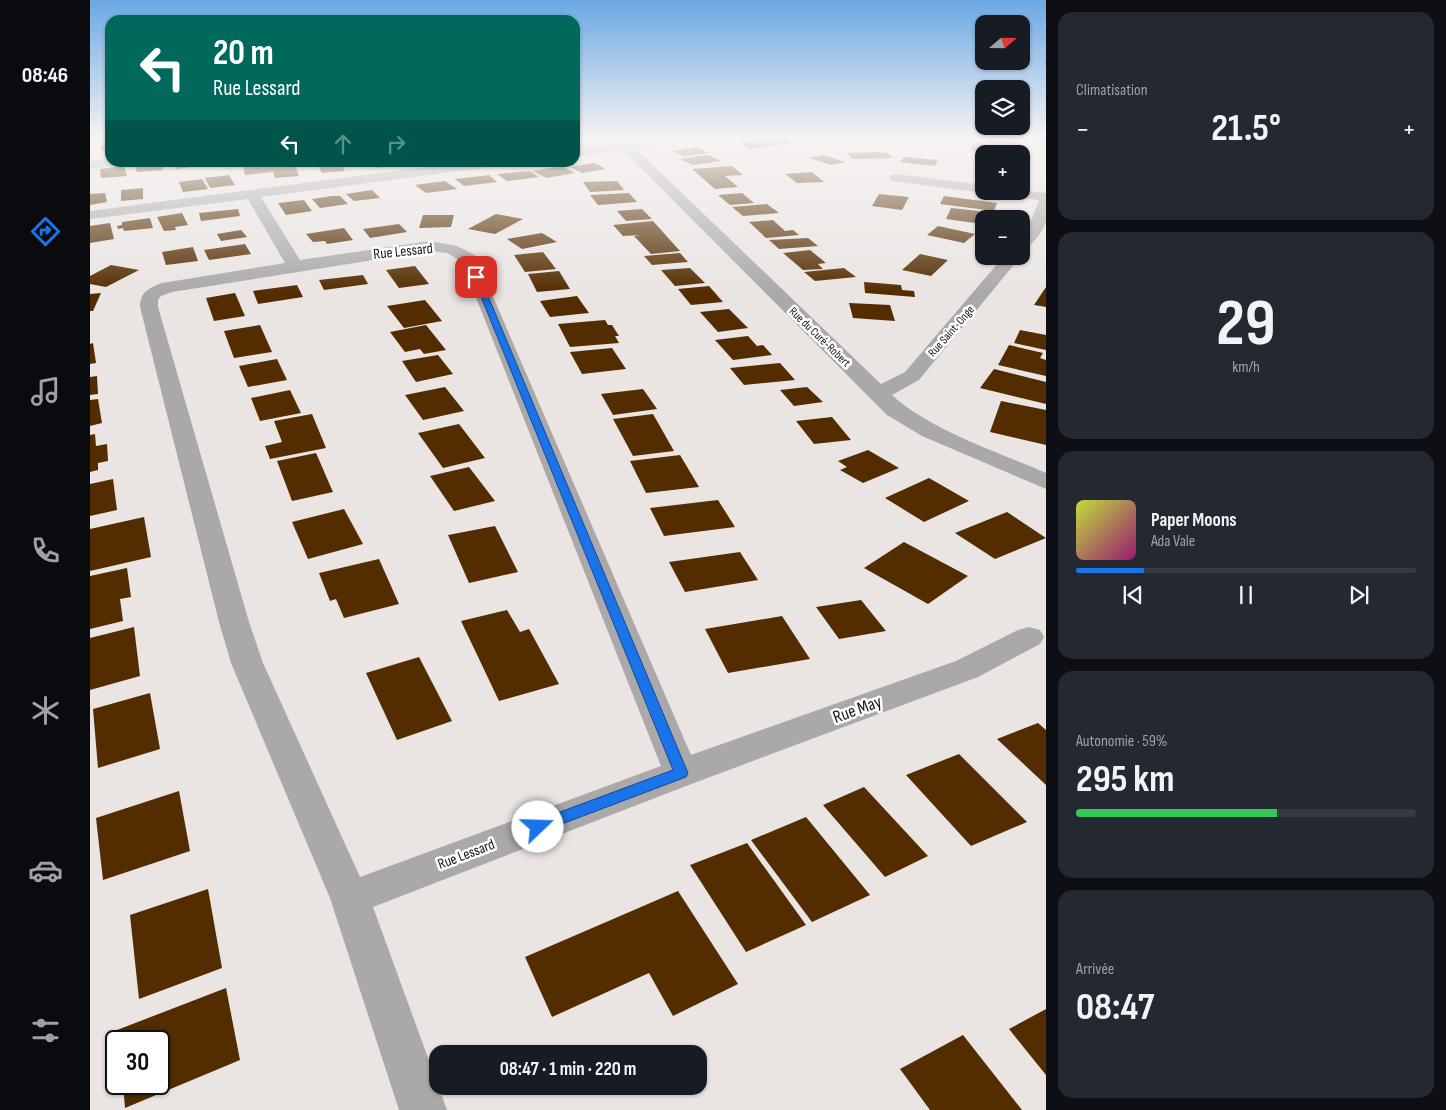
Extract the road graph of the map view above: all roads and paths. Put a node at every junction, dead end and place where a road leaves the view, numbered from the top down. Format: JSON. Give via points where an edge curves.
{"nodes":[{"id":1,"x":284,"y":190,"type":"edge"},
{"id":2,"x":670,"y":190,"type":"edge"},
{"id":3,"x":252,"y":194,"type":"junction"},
{"id":4,"x":1030,"y":195,"type":"edge"},
{"id":5,"x":1046,"y":197,"type":"edge"},
{"id":6,"x":1046,"y":201,"type":"edge"},
{"id":7,"x":90,"y":214,"type":"edge"},
{"id":8,"x":1030,"y":235,"type":"edge"},
{"id":9,"x":1005,"y":265,"type":"edge"},
{"id":10,"x":295,"y":266,"type":"junction"},
{"id":11,"x":878,"y":394,"type":"junction"},
{"id":12,"x":1046,"y":482,"type":"edge"},
{"id":13,"x":1029,"y":637,"type":"dead end"},
{"id":14,"x":681,"y":773,"type":"junction"},
{"id":15,"x":350,"y":898,"type":"junction"},
{"id":16,"x":423,"y":1110,"type":"edge"}],
"edges":[{"from":1,"to":3,"type":"street"},
{"from":2,"to":11,"type":"street","name":"Rue du Curé-Robert"},
{"from":3,"to":7,"type":"street"},
{"from":3,"to":10,"type":"street"},
{"from":4,"to":5,"type":"street"},
{"from":6,"to":8,"type":"street"},
{"from":9,"to":11,"type":"street","name":"Rue Saint-Onge","via":[[912,376]]},
{"from":10,"to":14,"type":"street","name":"Rue Lessard","via":[[430,246],[451,248],[469,259]]},
{"from":10,"to":15,"type":"street","name":"Rue Lessard","via":[[168,287],[154,292],[149,299],[247,663]]},
{"from":11,"to":12,"type":"street","name":"Rue du Curé-Robert","via":[[913,422]]},
{"from":13,"to":14,"type":"street","name":"Rue May","via":[[967,670]]},
{"from":14,"to":15,"type":"street","name":"Rue Lessard"},
{"from":15,"to":16,"type":"street","name":"Rue Lessard"}]}
